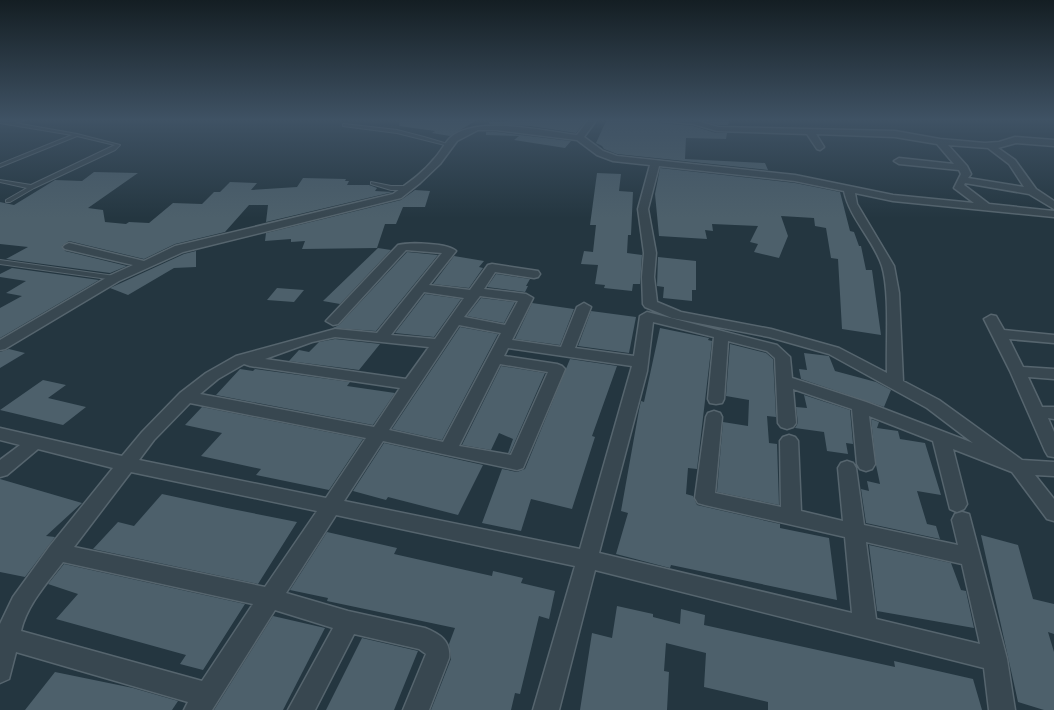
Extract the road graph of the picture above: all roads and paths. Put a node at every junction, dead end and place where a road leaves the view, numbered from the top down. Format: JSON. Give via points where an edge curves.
{"nodes":[{"id":1,"x":35,"y":152,"type":"edge"},
{"id":2,"x":106,"y":152,"type":"edge"},
{"id":3,"x":444,"y":152,"type":"edge"},
{"id":4,"x":601,"y":152,"type":"edge"},
{"id":5,"x":949,"y":152,"type":"edge"},
{"id":6,"x":998,"y":152,"type":"edge"},
{"id":7,"x":899,"y":161,"type":"dead end"},
{"id":8,"x":655,"y":163,"type":"junction"},
{"id":9,"x":0,"y":166,"type":"edge"},
{"id":10,"x":964,"y":168,"type":"junction"},
{"id":11,"x":962,"y":180,"type":"junction"},
{"id":12,"x":0,"y":181,"type":"edge"},
{"id":13,"x":373,"y":184,"type":"dead end"},
{"id":14,"x":32,"y":187,"type":"junction"},
{"id":15,"x":409,"y":188,"type":"junction"},
{"id":16,"x":848,"y":189,"type":"junction"},
{"id":17,"x":1032,"y":191,"type":"junction"},
{"id":18,"x":8,"y":201,"type":"dead end"},
{"id":19,"x":985,"y":206,"type":"junction"},
{"id":20,"x":1054,"y":206,"type":"edge"},
{"id":21,"x":1054,"y":214,"type":"edge"},
{"id":22,"x":69,"y":247,"type":"dead end"},
{"id":23,"x":0,"y":262,"type":"edge"},
{"id":24,"x":147,"y":265,"type":"junction"},
{"id":25,"x":534,"y":274,"type":"dead end"},
{"id":26,"x":115,"y":278,"type":"junction"},
{"id":27,"x":420,"y":288,"type":"junction"},
{"id":28,"x":475,"y":293,"type":"junction"},
{"id":29,"x":584,"y":307,"type":"dead end"},
{"id":30,"x":991,"y":318,"type":"dead end"},
{"id":31,"x":457,"y":320,"type":"junction"},
{"id":32,"x":333,"y":321,"type":"dead end"},
{"id":33,"x":721,"y":334,"type":"junction"},
{"id":34,"x":999,"y":334,"type":"junction"},
{"id":35,"x":506,"y":337,"type":"junction"},
{"id":36,"x":381,"y":338,"type":"junction"},
{"id":37,"x":1054,"y":339,"type":"edge"},
{"id":38,"x":439,"y":344,"type":"junction"},
{"id":39,"x":0,"y":346,"type":"edge"},
{"id":40,"x":566,"y":352,"type":"junction"},
{"id":41,"x":495,"y":359,"type":"junction"},
{"id":42,"x":241,"y":360,"type":"junction"},
{"id":43,"x":640,"y":362,"type":"junction"},
{"id":44,"x":1018,"y":371,"type":"junction"},
{"id":45,"x":1054,"y":374,"type":"edge"},
{"id":46,"x":785,"y":381,"type":"junction"},
{"id":47,"x":895,"y":382,"type":"junction"},
{"id":48,"x":410,"y":385,"type":"junction"},
{"id":49,"x":186,"y":397,"type":"junction"},
{"id":50,"x":860,"y":406,"type":"junction"},
{"id":51,"x":1037,"y":412,"type":"junction"},
{"id":52,"x":1054,"y":413,"type":"edge"},
{"id":53,"x":0,"y":434,"type":"edge"},
{"id":54,"x":379,"y":434,"type":"junction"},
{"id":55,"x":941,"y":437,"type":"junction"},
{"id":56,"x":35,"y":442,"type":"junction"},
{"id":57,"x":448,"y":450,"type":"junction"},
{"id":58,"x":1054,"y":451,"type":"edge"},
{"id":59,"x":126,"y":464,"type":"junction"},
{"id":60,"x":1018,"y":467,"type":"junction"},
{"id":61,"x":1054,"y":469,"type":"edge"},
{"id":62,"x":0,"y":470,"type":"edge"},
{"id":63,"x":331,"y":506,"type":"junction"},
{"id":64,"x":1054,"y":513,"type":"edge"},
{"id":65,"x":791,"y":517,"type":"junction"},
{"id":66,"x":855,"y":532,"type":"junction"},
{"id":67,"x":58,"y":552,"type":"junction"},
{"id":68,"x":970,"y":557,"type":"junction"},
{"id":69,"x":586,"y":559,"type":"junction"},
{"id":70,"x":269,"y":598,"type":"junction"},
{"id":71,"x":348,"y":622,"type":"junction"},
{"id":72,"x":865,"y":626,"type":"junction"},
{"id":73,"x":9,"y":639,"type":"junction"},
{"id":74,"x":995,"y":659,"type":"junction"},
{"id":75,"x":0,"y":671,"type":"edge"},
{"id":76,"x":202,"y":703,"type":"edge"},
{"id":77,"x":301,"y":710,"type":"edge"},
{"id":78,"x":416,"y":710,"type":"edge"},
{"id":79,"x":546,"y":710,"type":"edge"},
{"id":80,"x":1002,"y":710,"type":"edge"}],
"edges":[{"from":1,"to":9,"type":"lane"},
{"from":2,"to":14,"type":"lane"},
{"from":3,"to":15,"type":"street"},
{"from":4,"to":8,"type":"street","via":[[628,161]]},
{"from":5,"to":10,"type":"street"},
{"from":6,"to":17,"type":"street","via":[[1012,162]]},
{"from":7,"to":10,"type":"street"},
{"from":8,"to":16,"type":"street","via":[[795,178]]},
{"from":8,"to":47,"type":"street","via":[[643,209],[650,253],[650,304],[677,315],[772,333],[834,351]]},
{"from":10,"to":11,"type":"street","via":[[966,174]]},
{"from":11,"to":17,"type":"street"},
{"from":11,"to":19,"type":"street","via":[[959,188]]},
{"from":12,"to":14,"type":"lane"},
{"from":13,"to":15,"type":"lane"},
{"from":14,"to":18,"type":"lane"},
{"from":15,"to":24,"type":"street","via":[[381,201],[179,249]]},
{"from":16,"to":19,"type":"street","via":[[893,198]]},
{"from":16,"to":47,"type":"street","via":[[852,204],[888,266]]},
{"from":17,"to":20,"type":"street"},
{"from":19,"to":21,"type":"street"},
{"from":22,"to":24,"type":"street"},
{"from":23,"to":26,"type":"lane"},
{"from":24,"to":26,"type":"street"},
{"from":25,"to":28,"type":"street","via":[[492,268]]},
{"from":26,"to":39,"type":"street"},
{"from":27,"to":28,"type":"street"},
{"from":27,"to":32,"type":"street","via":[[450,251],[402,247]]},
{"from":27,"to":36,"type":"street"},
{"from":28,"to":31,"type":"street"},
{"from":28,"to":35,"type":"street","via":[[526,298]]},
{"from":29,"to":40,"type":"street"},
{"from":30,"to":34,"type":"street"},
{"from":31,"to":35,"type":"street"},
{"from":31,"to":38,"type":"street"},
{"from":33,"to":43,"type":"street","via":[[648,316]]},
{"from":33,"to":46,"type":"street","via":[[780,353],[784,361]]},
{"from":33,"to":65,"type":"street","via":[[705,498]]},
{"from":34,"to":37,"type":"street"},
{"from":34,"to":44,"type":"street"},
{"from":35,"to":40,"type":"street"},
{"from":35,"to":41,"type":"street"},
{"from":36,"to":38,"type":"street"},
{"from":36,"to":42,"type":"street","via":[[321,335]]},
{"from":38,"to":48,"type":"street"},
{"from":40,"to":43,"type":"street"},
{"from":41,"to":57,"type":"street"},
{"from":41,"to":57,"type":"street","via":[[557,369],[517,463]]},
{"from":42,"to":48,"type":"street"},
{"from":42,"to":49,"type":"street","via":[[212,376]]},
{"from":43,"to":69,"type":"street"},
{"from":44,"to":45,"type":"street"},
{"from":44,"to":51,"type":"street"},
{"from":46,"to":50,"type":"street"},
{"from":46,"to":65,"type":"street"},
{"from":47,"to":60,"type":"street","via":[[933,404]]},
{"from":48,"to":54,"type":"street"},
{"from":49,"to":54,"type":"street"},
{"from":49,"to":59,"type":"street"},
{"from":50,"to":55,"type":"street"},
{"from":50,"to":66,"type":"street"},
{"from":51,"to":52,"type":"street"},
{"from":51,"to":58,"type":"street"},
{"from":53,"to":56,"type":"street"},
{"from":54,"to":57,"type":"street"},
{"from":54,"to":63,"type":"street"},
{"from":55,"to":60,"type":"street"},
{"from":55,"to":68,"type":"street"},
{"from":56,"to":59,"type":"street"},
{"from":56,"to":62,"type":"street"},
{"from":59,"to":63,"type":"street"},
{"from":59,"to":67,"type":"street"},
{"from":60,"to":61,"type":"street"},
{"from":60,"to":64,"type":"street"},
{"from":63,"to":69,"type":"street"},
{"from":63,"to":70,"type":"street"},
{"from":65,"to":66,"type":"street"},
{"from":66,"to":68,"type":"street"},
{"from":66,"to":72,"type":"street"},
{"from":67,"to":70,"type":"street"},
{"from":67,"to":73,"type":"street","via":[[21,604],[11,624]]},
{"from":68,"to":74,"type":"street"},
{"from":69,"to":72,"type":"street"},
{"from":69,"to":79,"type":"street"},
{"from":70,"to":71,"type":"street"},
{"from":70,"to":76,"type":"street"},
{"from":71,"to":77,"type":"street"},
{"from":71,"to":78,"type":"street","via":[[425,639],[438,649]]},
{"from":72,"to":74,"type":"street"},
{"from":73,"to":75,"type":"street"},
{"from":73,"to":76,"type":"street"},
{"from":74,"to":80,"type":"street"}]}
